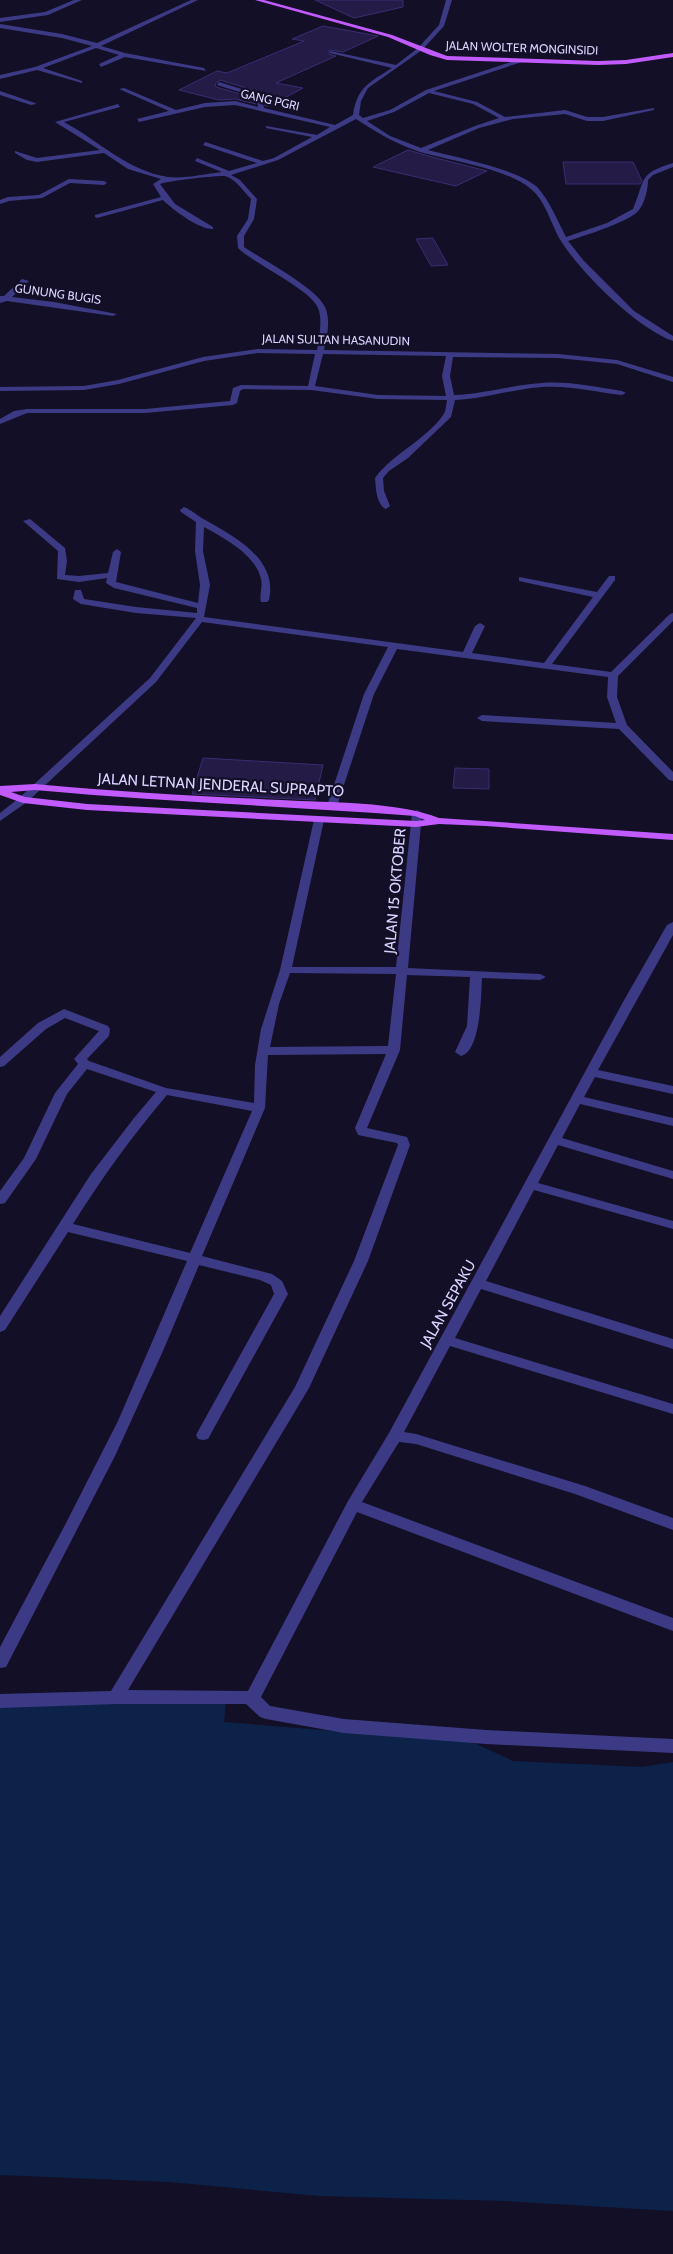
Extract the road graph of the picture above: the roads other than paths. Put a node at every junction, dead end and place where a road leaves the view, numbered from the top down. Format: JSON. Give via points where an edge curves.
{"nodes":[{"id":1,"x":79,"y":0,"type":"edge"},
{"id":2,"x":195,"y":0,"type":"edge"},
{"id":3,"x":258,"y":0,"type":"edge"},
{"id":4,"x":449,"y":0,"type":"edge"},
{"id":5,"x":0,"y":20,"type":"edge"},
{"id":6,"x":0,"y":26,"type":"edge"},
{"id":7,"x":96,"y":46,"type":"junction"},
{"id":8,"x":420,"y":49,"type":"junction"},
{"id":9,"x":332,"y":52,"type":"dead end"},
{"id":10,"x":124,"y":55,"type":"junction"},
{"id":11,"x":673,"y":55,"type":"edge"},
{"id":12,"x":520,"y":61,"type":"junction"},
{"id":13,"x":101,"y":64,"type":"dead end"},
{"id":14,"x":37,"y":68,"type":"junction"},
{"id":15,"x":397,"y":68,"type":"junction"},
{"id":16,"x":204,"y":70,"type":"dead end"},
{"id":17,"x":0,"y":78,"type":"edge"},
{"id":18,"x":80,"y":82,"type":"dead end"},
{"id":19,"x":219,"y":84,"type":"dead end"},
{"id":20,"x":122,"y":89,"type":"dead end"},
{"id":21,"x":428,"y":91,"type":"junction"},
{"id":22,"x":0,"y":93,"type":"edge"},
{"id":23,"x":33,"y":104,"type":"dead end"},
{"id":24,"x":118,"y":106,"type":"dead end"},
{"id":25,"x":260,"y":108,"type":"junction"},
{"id":26,"x":652,"y":110,"type":"dead end"},
{"id":27,"x":174,"y":111,"type":"junction"},
{"id":28,"x":356,"y":116,"type":"junction"},
{"id":29,"x":505,"y":119,"type":"junction"},
{"id":30,"x":139,"y":120,"type":"dead end"},
{"id":31,"x":363,"y":120,"type":"junction"},
{"id":32,"x":268,"y":127,"type":"dead end"},
{"id":33,"x":336,"y":127,"type":"junction"},
{"id":34,"x":320,"y":137,"type":"junction"},
{"id":35,"x":205,"y":144,"type":"dead end"},
{"id":36,"x":421,"y":150,"type":"junction"},
{"id":37,"x":104,"y":151,"type":"junction"},
{"id":38,"x":17,"y":152,"type":"dead end"},
{"id":39,"x":197,"y":160,"type":"dead end"},
{"id":40,"x":264,"y":163,"type":"junction"},
{"id":41,"x":673,"y":165,"type":"edge"},
{"id":42,"x":227,"y":174,"type":"junction"},
{"id":43,"x":169,"y":180,"type":"junction"},
{"id":44,"x":104,"y":183,"type":"dead end"},
{"id":45,"x":164,"y":198,"type":"junction"},
{"id":46,"x":0,"y":202,"type":"edge"},
{"id":47,"x":97,"y":216,"type":"dead end"},
{"id":48,"x":211,"y":228,"type":"dead end"},
{"id":49,"x":564,"y":240,"type":"junction"},
{"id":50,"x":25,"y":281,"type":"dead end"},
{"id":51,"x":3,"y":298,"type":"edge"},
{"id":52,"x":0,"y":305,"type":"edge"},
{"id":53,"x":112,"y":314,"type":"dead end"},
{"id":54,"x":671,"y":336,"type":"edge"},
{"id":55,"x":321,"y":352,"type":"junction"},
{"id":56,"x":450,"y":354,"type":"junction"},
{"id":57,"x":673,"y":380,"type":"edge"},
{"id":58,"x":311,"y":388,"type":"junction"},
{"id":59,"x":0,"y":389,"type":"edge"},
{"id":60,"x":622,"y":393,"type":"dead end"},
{"id":61,"x":451,"y":399,"type":"junction"},
{"id":62,"x":0,"y":422,"type":"edge"},
{"id":63,"x":386,"y":506,"type":"dead end"},
{"id":64,"x":184,"y":510,"type":"dead end"},
{"id":65,"x":27,"y":520,"type":"dead end"},
{"id":66,"x":200,"y":521,"type":"junction"},
{"id":67,"x":117,"y":552,"type":"dead end"},
{"id":68,"x":112,"y":575,"type":"junction"},
{"id":69,"x":612,"y":578,"type":"dead end"},
{"id":70,"x":522,"y":579,"type":"dead end"},
{"id":71,"x":78,"y":592,"type":"dead end"},
{"id":72,"x":598,"y":595,"type":"junction"},
{"id":73,"x":264,"y":600,"type":"dead end"},
{"id":74,"x":200,"y":614,"type":"junction"},
{"id":75,"x":673,"y":616,"type":"edge"},
{"id":76,"x":480,"y":626,"type":"dead end"},
{"id":77,"x":393,"y":646,"type":"junction"},
{"id":78,"x":466,"y":656,"type":"junction"},
{"id":79,"x":546,"y":666,"type":"junction"},
{"id":80,"x":613,"y":675,"type":"junction"},
{"id":81,"x":482,"y":718,"type":"dead end"},
{"id":82,"x":622,"y":726,"type":"junction"},
{"id":83,"x":673,"y":778,"type":"edge"},
{"id":84,"x":35,"y":788,"type":"junction"},
{"id":85,"x":0,"y":790,"type":"edge"},
{"id":86,"x":23,"y":800,"type":"junction"},
{"id":87,"x":332,"y":806,"type":"junction"},
{"id":88,"x":0,"y":818,"type":"edge"},
{"id":89,"x":417,"y":819,"type":"junction"},
{"id":90,"x":318,"y":820,"type":"junction"},
{"id":91,"x":673,"y":837,"type":"edge"},
{"id":92,"x":673,"y":925,"type":"edge"},
{"id":93,"x":286,"y":970,"type":"junction"},
{"id":94,"x":402,"y":971,"type":"junction"},
{"id":95,"x":476,"y":974,"type":"junction"},
{"id":96,"x":540,"y":977,"type":"dead end"},
{"id":97,"x":394,"y":1050,"type":"junction"},
{"id":98,"x":264,"y":1051,"type":"junction"},
{"id":99,"x":461,"y":1052,"type":"dead end"},
{"id":100,"x":0,"y":1062,"type":"edge"},
{"id":101,"x":85,"y":1064,"type":"junction"},
{"id":102,"x":591,"y":1072,"type":"junction"},
{"id":103,"x":673,"y":1090,"type":"edge"},
{"id":104,"x":164,"y":1091,"type":"junction"},
{"id":105,"x":577,"y":1098,"type":"junction"},
{"id":106,"x":259,"y":1108,"type":"junction"},
{"id":107,"x":673,"y":1122,"type":"edge"},
{"id":108,"x":555,"y":1140,"type":"junction"},
{"id":109,"x":673,"y":1175,"type":"edge"},
{"id":110,"x":531,"y":1186,"type":"junction"},
{"id":111,"x":0,"y":1200,"type":"edge"},
{"id":112,"x":673,"y":1225,"type":"edge"},
{"id":113,"x":66,"y":1227,"type":"junction"},
{"id":114,"x":195,"y":1259,"type":"junction"},
{"id":115,"x":478,"y":1283,"type":"junction"},
{"id":116,"x":0,"y":1327,"type":"edge"},
{"id":117,"x":446,"y":1340,"type":"junction"},
{"id":118,"x":673,"y":1344,"type":"edge"},
{"id":119,"x":673,"y":1409,"type":"edge"},
{"id":120,"x":203,"y":1436,"type":"dead end"},
{"id":121,"x":395,"y":1436,"type":"junction"},
{"id":122,"x":353,"y":1505,"type":"junction"},
{"id":123,"x":673,"y":1524,"type":"edge"},
{"id":124,"x":673,"y":1625,"type":"edge"},
{"id":125,"x":0,"y":1662,"type":"edge"},
{"id":126,"x":116,"y":1697,"type":"junction"},
{"id":127,"x":252,"y":1699,"type":"junction"},
{"id":128,"x":0,"y":1701,"type":"edge"},
{"id":129,"x":673,"y":1746,"type":"edge"}],
"edges":[{"from":1,"to":5,"type":"street","via":[[46,14]]},
{"from":2,"to":7,"type":"street"},
{"from":3,"to":8,"type":"main road","name":"JALAN WOLTER MONGINSIDI","via":[[345,22]]},
{"from":4,"to":8,"type":"street","via":[[442,24]]},
{"from":6,"to":7,"type":"street","via":[[62,36]]},
{"from":7,"to":10,"type":"street"},
{"from":7,"to":14,"type":"street"},
{"from":8,"to":12,"type":"main road","name":"JALAN WOLTER MONGINSIDI","via":[[447,58]]},
{"from":8,"to":15,"type":"street"},
{"from":9,"to":15,"type":"street"},
{"from":10,"to":13,"type":"street"},
{"from":10,"to":16,"type":"street"},
{"from":11,"to":12,"type":"main road","name":"JALAN WOLTER MONGINSIDI","via":[[626,62]]},
{"from":12,"to":21,"type":"street"},
{"from":14,"to":17,"type":"street"},
{"from":14,"to":18,"type":"street"},
{"from":15,"to":28,"type":"street","via":[[366,87],[358,100]]},
{"from":19,"to":25,"type":"street","via":[[260,96]]},
{"from":20,"to":27,"type":"street"},
{"from":21,"to":29,"type":"street","via":[[475,103]]},
{"from":21,"to":31,"type":"street","via":[[392,111]]},
{"from":22,"to":23,"type":"street"},
{"from":24,"to":37,"type":"street","via":[[58,122]]},
{"from":25,"to":27,"type":"street","name":"GANG PGRI","via":[[223,103]]},
{"from":25,"to":33,"type":"street","name":"GANG PGRI"},
{"from":26,"to":29,"type":"street","via":[[597,119],[565,112]]},
{"from":27,"to":30,"type":"street","name":"GANG PGRI"},
{"from":28,"to":31,"type":"street"},
{"from":28,"to":33,"type":"street"},
{"from":29,"to":36,"type":"street","via":[[484,124]]},
{"from":31,"to":36,"type":"street","via":[[388,137]]},
{"from":32,"to":34,"type":"street"},
{"from":33,"to":34,"type":"street"},
{"from":34,"to":40,"type":"street","via":[[288,155]]},
{"from":35,"to":40,"type":"street"},
{"from":36,"to":49,"type":"street","via":[[501,171],[533,187],[544,200]]},
{"from":37,"to":38,"type":"street","via":[[37,160]]},
{"from":37,"to":43,"type":"street","via":[[130,168]]},
{"from":39,"to":42,"type":"street"},
{"from":40,"to":42,"type":"street"},
{"from":41,"to":49,"type":"street","via":[[645,180],[636,210],[609,224]]},
{"from":42,"to":43,"type":"street"},
{"from":42,"to":55,"type":"street","via":[[254,199],[252,217],[238,242],[241,248],[316,299],[322,307]]},
{"from":43,"to":45,"type":"street","via":[[156,184]]},
{"from":44,"to":46,"type":"street","via":[[69,181],[44,196]]},
{"from":45,"to":47,"type":"street"},
{"from":45,"to":48,"type":"street","via":[[182,213]]},
{"from":49,"to":54,"type":"street","via":[[581,263],[631,312]]},
{"from":50,"to":51,"type":"street"},
{"from":51,"to":52,"type":"street"},
{"from":51,"to":53,"type":"street","name":"GUNUNG BUGIS"},
{"from":55,"to":56,"type":"street","name":"JALAN SULTAN HASANUDIN"},
{"from":55,"to":58,"type":"street"},
{"from":55,"to":59,"type":"street","name":"JALAN SULTAN HASANUDIN","via":[[228,354],[119,382],[45,390]]},
{"from":56,"to":57,"type":"street","name":"JALAN SULTAN HASANUDIN","via":[[594,359],[636,366]]},
{"from":56,"to":61,"type":"street","via":[[446,376]]},
{"from":58,"to":61,"type":"street","via":[[391,398]]},
{"from":58,"to":62,"type":"street","via":[[242,387],[236,390],[233,403],[221,406],[145,411],[27,410]]},
{"from":60,"to":61,"type":"street","via":[[542,385]]},
{"from":61,"to":63,"type":"street","via":[[444,421],[379,478]]},
{"from":64,"to":66,"type":"street"},
{"from":65,"to":68,"type":"street","via":[[62,550],[60,578]]},
{"from":66,"to":73,"type":"street","via":[[228,536],[265,575],[267,588]]},
{"from":66,"to":74,"type":"street","via":[[199,550],[205,586]]},
{"from":67,"to":68,"type":"street"},
{"from":68,"to":74,"type":"street","via":[[111,583],[117,586]]},
{"from":69,"to":72,"type":"street"},
{"from":70,"to":72,"type":"street"},
{"from":71,"to":74,"type":"street","via":[[78,599],[84,601],[136,610]]},
{"from":72,"to":79,"type":"street"},
{"from":74,"to":77,"type":"street"},
{"from":74,"to":84,"type":"street","via":[[153,680]]},
{"from":75,"to":80,"type":"street"},
{"from":76,"to":78,"type":"street"},
{"from":77,"to":78,"type":"street"},
{"from":77,"to":87,"type":"street","via":[[369,694]]},
{"from":78,"to":79,"type":"street"},
{"from":79,"to":80,"type":"street"},
{"from":80,"to":82,"type":"street","via":[[612,697]]},
{"from":81,"to":82,"type":"street"},
{"from":82,"to":83,"type":"street"},
{"from":84,"to":85,"type":"main road","name":"JALAN LETNAN JENDERAL SUPRAPTO"},
{"from":84,"to":86,"type":"street"},
{"from":84,"to":87,"type":"main road","name":"JALAN LETNAN JENDERAL SUPRAPTO"},
{"from":85,"to":86,"type":"main road","name":"JALAN LETNAN JENDERAL SUPRAPTO"},
{"from":86,"to":88,"type":"street"},
{"from":86,"to":90,"type":"main road","name":"JALAN LETNAN JENDERAL SUPRAPTO","via":[[87,807]]},
{"from":87,"to":89,"type":"main road","name":"JALAN LETNAN JENDERAL SUPRAPTO"},
{"from":89,"to":90,"type":"main road","name":"JALAN LETNAN JENDERAL SUPRAPTO"},
{"from":89,"to":91,"type":"main road","name":"JALAN LETNAN JENDERAL SUPRAPTO"},
{"from":89,"to":94,"type":"street","name":"JALAN 15 OKTOBER"},
{"from":90,"to":93,"type":"street"},
{"from":92,"to":102,"type":"street","name":"JALAN SEPAKU"},
{"from":93,"to":94,"type":"street"},
{"from":93,"to":98,"type":"street","via":[[272,1008]]},
{"from":94,"to":95,"type":"street"},
{"from":94,"to":97,"type":"street","name":"JALAN 15 OKTOBER"},
{"from":95,"to":96,"type":"street"},
{"from":95,"to":99,"type":"street","via":[[472,1026]]},
{"from":97,"to":98,"type":"street"},
{"from":97,"to":126,"type":"street","name":"JALAN 15 OKTOBER","via":[[361,1128],[362,1132],[372,1135],[403,1140],[404,1145],[361,1261],[302,1388]]},
{"from":98,"to":106,"type":"street","via":[[261,1067],[263,1094]]},
{"from":100,"to":101,"type":"street","via":[[42,1026],[64,1013],[104,1029],[105,1033],[80,1059]]},
{"from":101,"to":104,"type":"street"},
{"from":101,"to":111,"type":"street","via":[[62,1093],[30,1159]]},
{"from":102,"to":103,"type":"street"},
{"from":102,"to":105,"type":"street","name":"JALAN SEPAKU"},
{"from":104,"to":106,"type":"street"},
{"from":104,"to":113,"type":"street","via":[[96,1177]]},
{"from":105,"to":107,"type":"street"},
{"from":105,"to":108,"type":"street","name":"JALAN SEPAKU"},
{"from":106,"to":114,"type":"street"},
{"from":108,"to":109,"type":"street"},
{"from":108,"to":110,"type":"street","name":"JALAN SEPAKU"},
{"from":110,"to":112,"type":"street"},
{"from":110,"to":115,"type":"street","name":"JALAN SEPAKU"},
{"from":113,"to":114,"type":"street"},
{"from":113,"to":116,"type":"street"},
{"from":114,"to":120,"type":"street","via":[[264,1276],[276,1282],[281,1294]]},
{"from":114,"to":125,"type":"street","via":[[141,1388]]},
{"from":115,"to":117,"type":"street","name":"JALAN SEPAKU"},
{"from":115,"to":118,"type":"street"},
{"from":117,"to":119,"type":"street"},
{"from":117,"to":121,"type":"street","name":"JALAN SEPAKU"},
{"from":121,"to":122,"type":"street","name":"JALAN SEPAKU"},
{"from":121,"to":123,"type":"street","via":[[416,1439],[580,1490]]},
{"from":122,"to":124,"type":"street"},
{"from":122,"to":127,"type":"street","name":"JALAN SEPAKU"},
{"from":126,"to":127,"type":"street"},
{"from":126,"to":128,"type":"street"},
{"from":127,"to":129,"type":"street","via":[[266,1712],[344,1726]]}]}
